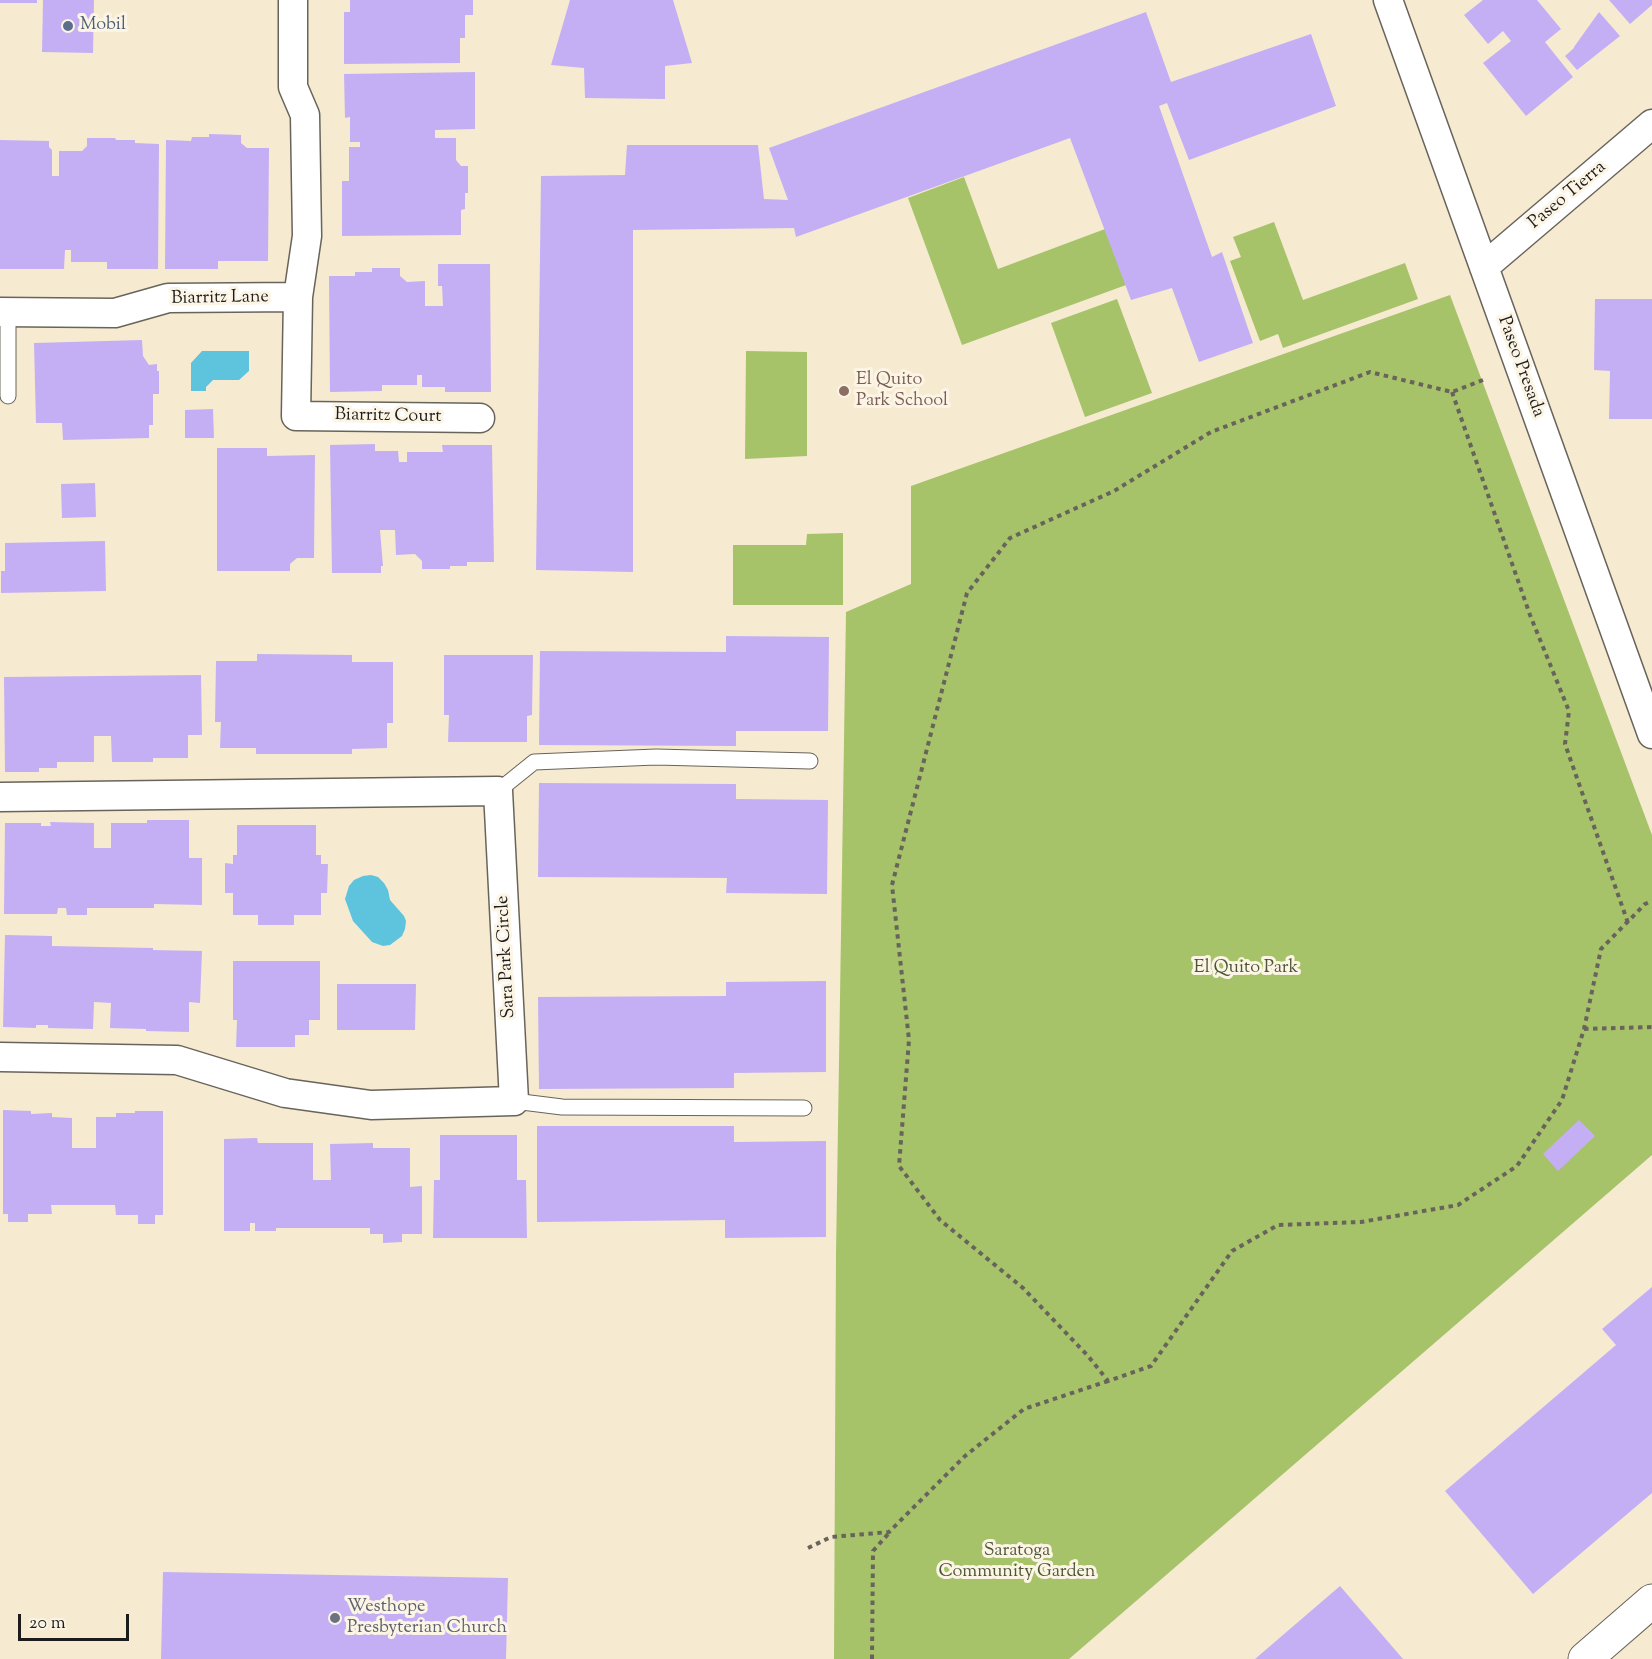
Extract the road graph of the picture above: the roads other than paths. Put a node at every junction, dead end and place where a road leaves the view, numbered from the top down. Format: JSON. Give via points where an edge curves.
{"nodes":[{"id":1,"x":293,"y":0,"type":"edge"},
{"id":2,"x":1388,"y":0,"type":"edge"},
{"id":3,"x":1652,"y":124,"type":"edge"},
{"id":4,"x":1484,"y":267,"type":"junction"},
{"id":5,"x":298,"y":297,"type":"junction"},
{"id":6,"x":4,"y":312,"type":"edge"},
{"id":7,"x":8,"y":396,"type":"dead end"},
{"id":8,"x":480,"y":418,"type":"dead end"},
{"id":9,"x":1652,"y":734,"type":"edge"},
{"id":10,"x":810,"y":761,"type":"dead end"},
{"id":11,"x":498,"y":791,"type":"junction"},
{"id":12,"x":0,"y":798,"type":"edge"},
{"id":13,"x":0,"y":1057,"type":"edge"},
{"id":14,"x":514,"y":1101,"type":"junction"},
{"id":15,"x":804,"y":1108,"type":"dead end"},
{"id":16,"x":1652,"y":1601,"type":"edge"},
{"id":17,"x":1585,"y":1659,"type":"edge"}],
"edges":[{"from":1,"to":5,"type":"street","via":[[293,87],[305,115],[307,236]]},
{"from":2,"to":4,"type":"street","name":"Paseo Presada"},
{"from":3,"to":4,"type":"street","name":"Paseo Tierra"},
{"from":4,"to":9,"type":"street","name":"Paseo Presada"},
{"from":5,"to":6,"type":"street","name":"Biarritz Lane","via":[[168,298],[115,313]]},
{"from":5,"to":8,"type":"street","name":"Biarritz Court","via":[[296,416]]},
{"from":6,"to":7,"type":"lane"},
{"from":10,"to":11,"type":"lane","via":[[656,756],[534,762]]},
{"from":11,"to":12,"type":"street"},
{"from":11,"to":14,"type":"street","name":"Sara Park Circle"},
{"from":13,"to":14,"type":"street","via":[[177,1060],[285,1093],[371,1105]]},
{"from":14,"to":15,"type":"lane","via":[[561,1107]]},
{"from":16,"to":17,"type":"street"}]}
